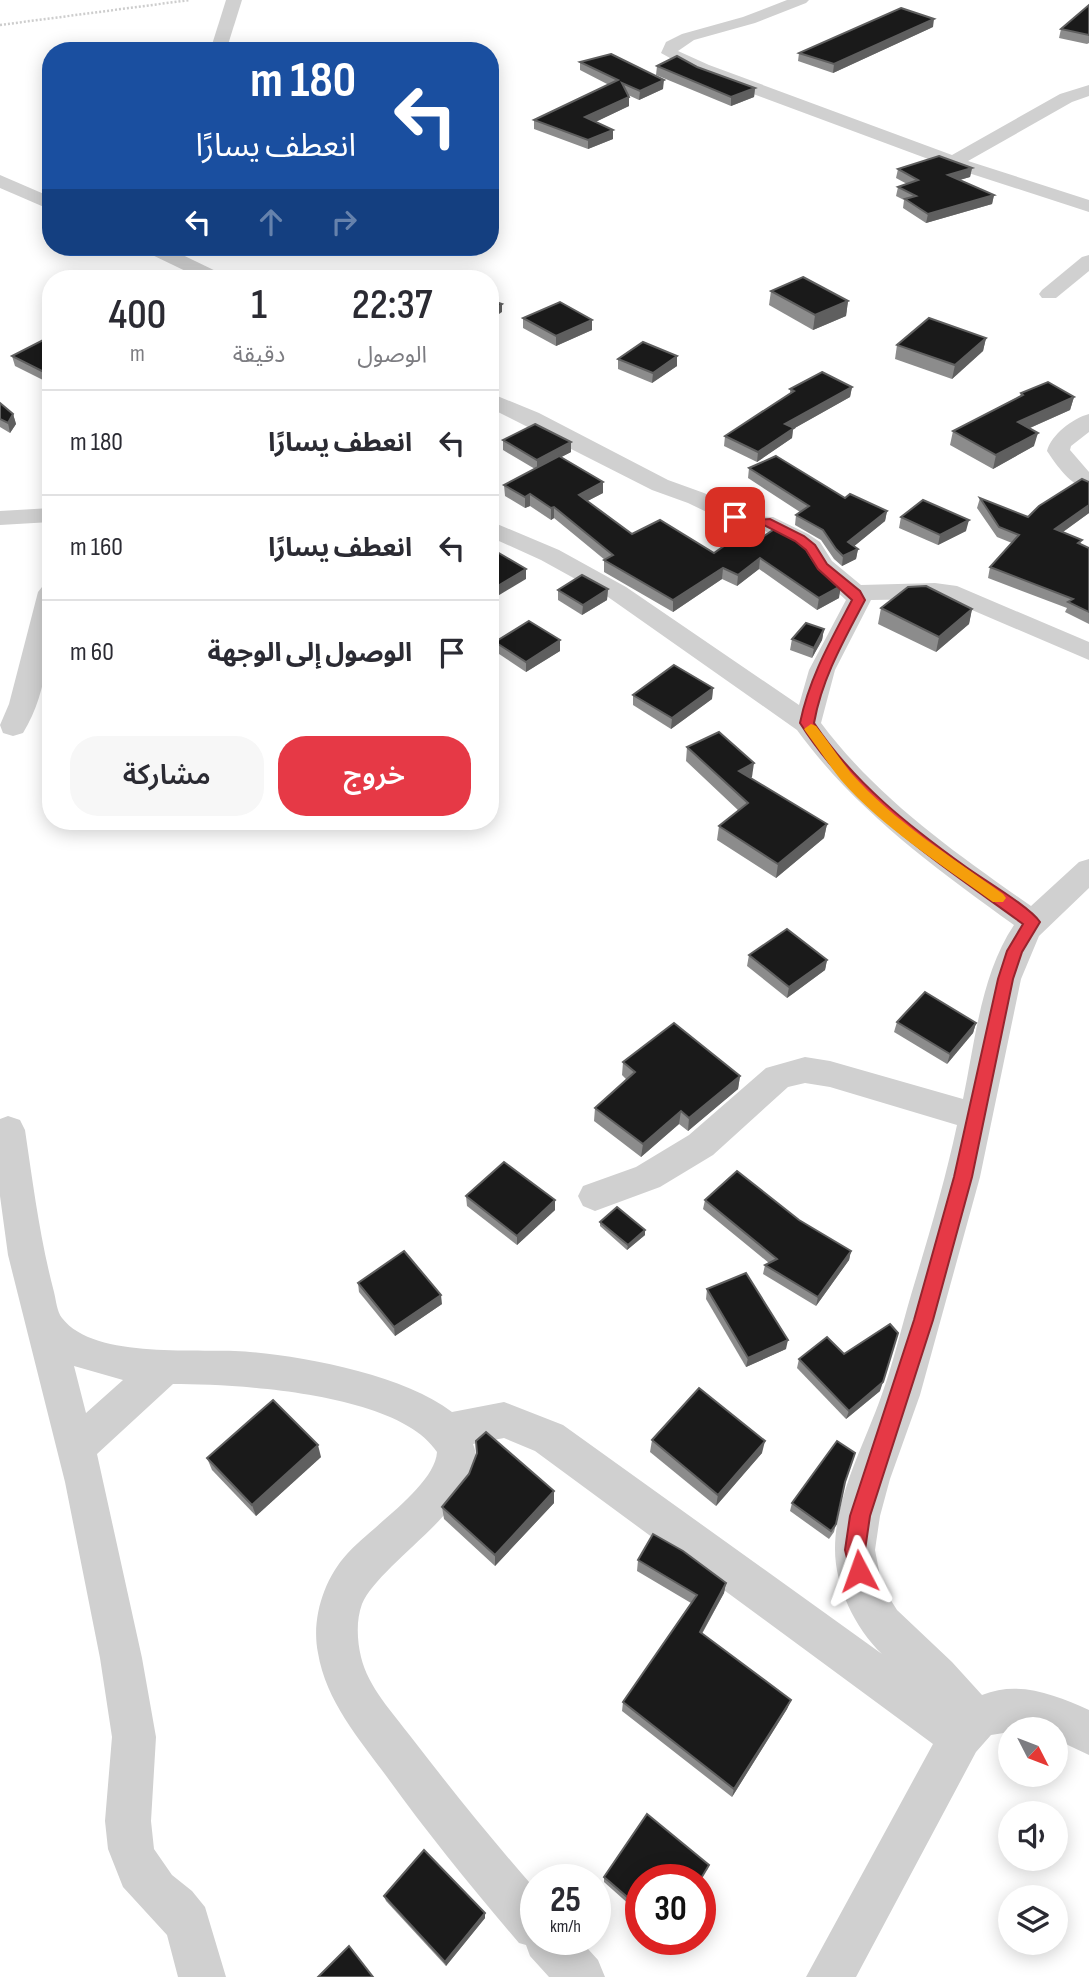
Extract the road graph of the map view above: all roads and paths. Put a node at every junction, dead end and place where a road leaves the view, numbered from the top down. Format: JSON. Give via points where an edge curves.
{"nodes":[{"id":1,"x":190,"y":0,"type":"edge"},
{"id":2,"x":234,"y":0,"type":"edge"},
{"id":3,"x":801,"y":0,"type":"edge"},
{"id":4,"x":0,"y":25,"type":"edge"},
{"id":5,"x":221,"y":42,"type":"edge"},
{"id":6,"x":1089,"y":90,"type":"edge"},
{"id":7,"x":953,"y":162,"type":"junction"},
{"id":8,"x":0,"y":181,"type":"edge"},
{"id":9,"x":42,"y":200,"type":"edge"},
{"id":10,"x":1089,"y":206,"type":"edge"},
{"id":11,"x":170,"y":256,"type":"edge"},
{"id":12,"x":1089,"y":261,"type":"edge"},
{"id":13,"x":198,"y":270,"type":"edge"},
{"id":14,"x":1049,"y":294,"type":"dead end"},
{"id":15,"x":499,"y":404,"type":"edge"},
{"id":16,"x":1089,"y":421,"type":"edge"},
{"id":17,"x":1089,"y":483,"type":"edge"},
{"id":18,"x":42,"y":516,"type":"edge"},
{"id":19,"x":0,"y":518,"type":"edge"},
{"id":20,"x":499,"y":532,"type":"edge"},
{"id":21,"x":855,"y":593,"type":"junction"},
{"id":22,"x":42,"y":627,"type":"edge"},
{"id":23,"x":1089,"y":652,"type":"edge"},
{"id":24,"x":807,"y":723,"type":"junction"},
{"id":25,"x":13,"y":727,"type":"dead end"},
{"id":26,"x":1089,"y":870,"type":"edge"},
{"id":27,"x":1032,"y":922,"type":"junction"},
{"id":28,"x":976,"y":1117,"type":"junction"},
{"id":29,"x":8,"y":1130,"type":"dead end"},
{"id":30,"x":595,"y":1196,"type":"dead end"},
{"id":31,"x":42,"y":1324,"type":"junction"},
{"id":32,"x":167,"y":1365,"type":"junction"},
{"id":33,"x":445,"y":1432,"type":"junction"},
{"id":34,"x":76,"y":1448,"type":"junction"},
{"id":35,"x":968,"y":1729,"type":"junction"},
{"id":36,"x":1089,"y":1733,"type":"edge"},
{"id":37,"x":520,"y":1907,"type":"edge"},
{"id":38,"x":561,"y":1955,"type":"edge"},
{"id":39,"x":202,"y":1977,"type":"edge"},
{"id":40,"x":581,"y":1977,"type":"edge"},
{"id":41,"x":830,"y":1977,"type":"edge"}],
"edges":[{"from":1,"to":4,"type":"path"},
{"from":2,"to":5,"type":"street"},
{"from":3,"to":7,"type":"street","via":[[688,37],[672,45],[669,53]]},
{"from":6,"to":7,"type":"street","via":[[1066,98]]},
{"from":7,"to":10,"type":"street"},
{"from":8,"to":9,"type":"street"},
{"from":11,"to":13,"type":"street"},
{"from":12,"to":14,"type":"street"},
{"from":15,"to":21,"type":"street","via":[[660,485],[748,523],[765,522],[799,538]]},
{"from":16,"to":17,"type":"street","via":[[1060,443],[1058,451]]},
{"from":18,"to":19,"type":"street"},
{"from":20,"to":24,"type":"street","via":[[617,592]]},
{"from":21,"to":23,"type":"street","via":[[935,590],[957,594]]},
{"from":21,"to":24,"type":"street","via":[[859,600],[855,611],[821,670]]},
{"from":22,"to":25,"type":"street"},
{"from":24,"to":27,"type":"street","via":[[847,777],[873,802],[924,845]]},
{"from":26,"to":27,"type":"street"},
{"from":27,"to":28,"type":"street","via":[[1006,979]]},
{"from":28,"to":30,"type":"street","via":[[830,1073],[805,1070],[778,1077],[701,1145],[648,1177]]},
{"from":28,"to":35,"type":"street","via":[[924,1320],[870,1479],[855,1550],[863,1592],[882,1625],[937,1677]]},
{"from":29,"to":31,"type":"street","via":[[26,1255]]},
{"from":31,"to":32,"type":"street","via":[[76,1351],[99,1360]]},
{"from":31,"to":34,"type":"street"},
{"from":32,"to":33,"type":"street","via":[[251,1369],[373,1393],[415,1409]]},
{"from":32,"to":34,"type":"street"},
{"from":33,"to":35,"type":"street","via":[[504,1420],[549,1438]]},
{"from":33,"to":37,"type":"street","via":[[457,1455],[451,1476],[360,1570],[338,1616],[338,1647],[345,1675],[371,1720]]},
{"from":34,"to":39,"type":"street","via":[[134,1737],[128,1821],[131,1849],[139,1871],[188,1924]]},
{"from":35,"to":36,"type":"street","via":[[1000,1710],[1035,1712]]},
{"from":35,"to":41,"type":"street"},
{"from":38,"to":40,"type":"street"}]}
